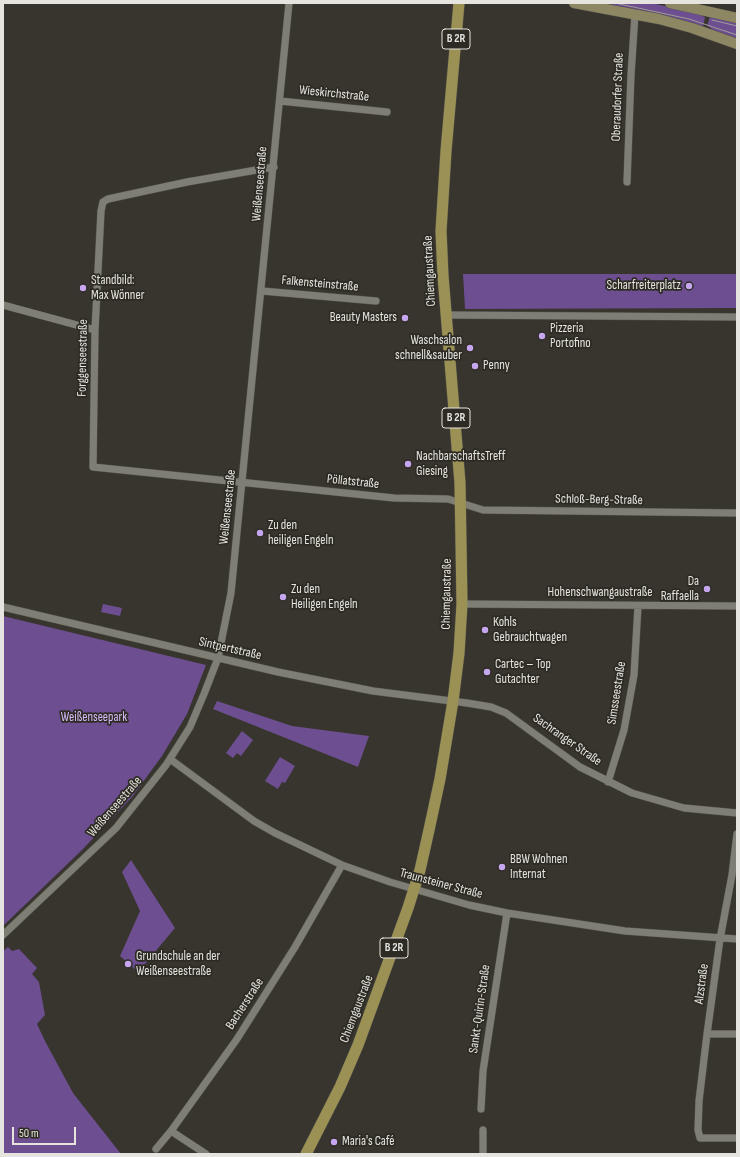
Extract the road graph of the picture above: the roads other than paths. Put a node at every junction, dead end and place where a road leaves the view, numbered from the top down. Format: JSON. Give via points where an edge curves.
{"nodes":[{"id":1,"x":290,"y":3,"type":"edge"},
{"id":2,"x":574,"y":3,"type":"edge"},
{"id":3,"x":670,"y":3,"type":"edge"},
{"id":4,"x":458,"y":5,"type":"edge"},
{"id":5,"x":635,"y":14,"type":"junction"},
{"id":6,"x":737,"y":18,"type":"edge"},
{"id":7,"x":737,"y":44,"type":"edge"},
{"id":8,"x":280,"y":101,"type":"junction"},
{"id":9,"x":386,"y":112,"type":"dead end"},
{"id":10,"x":274,"y":167,"type":"junction"},
{"id":11,"x":627,"y":182,"type":"dead end"},
{"id":12,"x":262,"y":291,"type":"junction"},
{"id":13,"x":376,"y":301,"type":"dead end"},
{"id":14,"x":3,"y":305,"type":"edge"},
{"id":15,"x":446,"y":315,"type":"junction"},
{"id":16,"x":737,"y":317,"type":"edge"},
{"id":17,"x":95,"y":330,"type":"junction"},
{"id":18,"x":242,"y":483,"type":"junction"},
{"id":19,"x":461,"y":503,"type":"junction"},
{"id":20,"x":737,"y":513,"type":"edge"},
{"id":21,"x":462,"y":604,"type":"junction"},
{"id":22,"x":638,"y":606,"type":"junction"},
{"id":23,"x":737,"y":606,"type":"edge"},
{"id":24,"x":3,"y":607,"type":"edge"},
{"id":25,"x":218,"y":658,"type":"junction"},
{"id":26,"x":453,"y":701,"type":"junction"},
{"id":27,"x":170,"y":759,"type":"junction"},
{"id":28,"x":608,"y":782,"type":"junction"},
{"id":29,"x":737,"y":813,"type":"edge"},
{"id":30,"x":737,"y":834,"type":"edge"},
{"id":31,"x":342,"y":865,"type":"junction"},
{"id":32,"x":414,"y":890,"type":"junction"},
{"id":33,"x":507,"y":913,"type":"junction"},
{"id":34,"x":3,"y":935,"type":"edge"},
{"id":35,"x":720,"y":938,"type":"junction"},
{"id":36,"x":737,"y":939,"type":"edge"},
{"id":37,"x":707,"y":1034,"type":"junction"},
{"id":38,"x":737,"y":1034,"type":"edge"},
{"id":39,"x":481,"y":1109,"type":"dead end"},
{"id":40,"x":483,"y":1130,"type":"dead end"},
{"id":41,"x":171,"y":1131,"type":"junction"},
{"id":42,"x":737,"y":1138,"type":"edge"},
{"id":43,"x":156,"y":1149,"type":"dead end"},
{"id":44,"x":206,"y":1154,"type":"edge"},
{"id":45,"x":306,"y":1154,"type":"edge"},
{"id":46,"x":483,"y":1154,"type":"edge"}],
"edges":[{"from":1,"to":8,"type":"street","name":"Weißenseestraße"},
{"from":2,"to":5,"type":"main road"},
{"from":3,"to":6,"type":"main road"},
{"from":4,"to":15,"type":"main road","name":"Chiemgaustraße","number":"B 2R","via":[[442,217]]},
{"from":5,"to":7,"type":"main road","via":[[680,24]]},
{"from":5,"to":11,"type":"street","name":"Oberaudorfer Straße"},
{"from":8,"to":9,"type":"street","name":"Wieskirchstraße"},
{"from":8,"to":10,"type":"street","name":"Weißenseestraße"},
{"from":10,"to":12,"type":"street","name":"Weißenseestraße"},
{"from":10,"to":17,"type":"street","name":"Forggenseestraße","via":[[188,182],[103,202]]},
{"from":12,"to":13,"type":"street","name":"Falkensteinstraße"},
{"from":12,"to":18,"type":"street","name":"Weißenseestraße"},
{"from":14,"to":17,"type":"street"},
{"from":15,"to":16,"type":"street"},
{"from":15,"to":19,"type":"main road","name":"Chiemgaustraße","number":"B 2R"},
{"from":17,"to":18,"type":"street","name":"Forggenseestraße","via":[[93,467]]},
{"from":18,"to":19,"type":"street","name":"Pöllatstraße","via":[[394,498],[441,499]]},
{"from":18,"to":25,"type":"street","name":"Weißenseestraße","via":[[231,593]]},
{"from":19,"to":20,"type":"street","name":"Schloß-Berg-Straße","via":[[483,510]]},
{"from":19,"to":21,"type":"main road","name":"Chiemgaustraße","number":"B 2R"},
{"from":21,"to":22,"type":"street","name":"Hohenschwangaustraße"},
{"from":21,"to":26,"type":"main road","name":"Chiemgaustraße","number":"B 2R"},
{"from":22,"to":23,"type":"street","name":"Hohenschwangaustraße"},
{"from":22,"to":28,"type":"street","name":"Simsseestraße","via":[[634,675],[624,730]]},
{"from":24,"to":25,"type":"street","name":"Sintpertstraße"},
{"from":25,"to":26,"type":"street","name":"Sintpertstraße","via":[[372,691]]},
{"from":25,"to":27,"type":"street","name":"Weißenseestraße","via":[[190,727]]},
{"from":26,"to":28,"type":"street","name":"Sachranger Straße","via":[[482,705],[506,713],[580,767]]},
{"from":26,"to":32,"type":"main road","name":"Chiemgaustraße","number":"B 2R","via":[[440,779]]},
{"from":27,"to":31,"type":"street","name":"Traunsteiner Straße","via":[[254,821],[283,838]]},
{"from":27,"to":34,"type":"street","name":"Weißenseestraße","via":[[116,828]]},
{"from":28,"to":29,"type":"street","name":"Sachranger Straße","via":[[632,793],[684,808]]},
{"from":30,"to":35,"type":"street","name":"Alzstraße"},
{"from":31,"to":32,"type":"street","name":"Traunsteiner Straße"},
{"from":31,"to":41,"type":"street","name":"Bacherstraße","via":[[237,1039]]},
{"from":32,"to":33,"type":"street","name":"Traunsteiner Straße"},
{"from":32,"to":45,"type":"main road","name":"Chiemgaustraße","number":"B 2R","via":[[358,1045]]},
{"from":33,"to":35,"type":"street","name":"Traunsteiner Straße","via":[[625,931]]},
{"from":33,"to":39,"type":"street","name":"Sankt-Quirin-Straße","via":[[483,1071]]},
{"from":35,"to":36,"type":"street","name":"Traunsteiner Straße"},
{"from":35,"to":37,"type":"street","name":"Alzstraße"},
{"from":37,"to":38,"type":"street"},
{"from":37,"to":42,"type":"street","name":"Alzstraße","via":[[699,1101],[700,1138]]},
{"from":40,"to":46,"type":"street"},
{"from":41,"to":43,"type":"street","name":"Bacherstraße"},
{"from":41,"to":44,"type":"street"}]}
